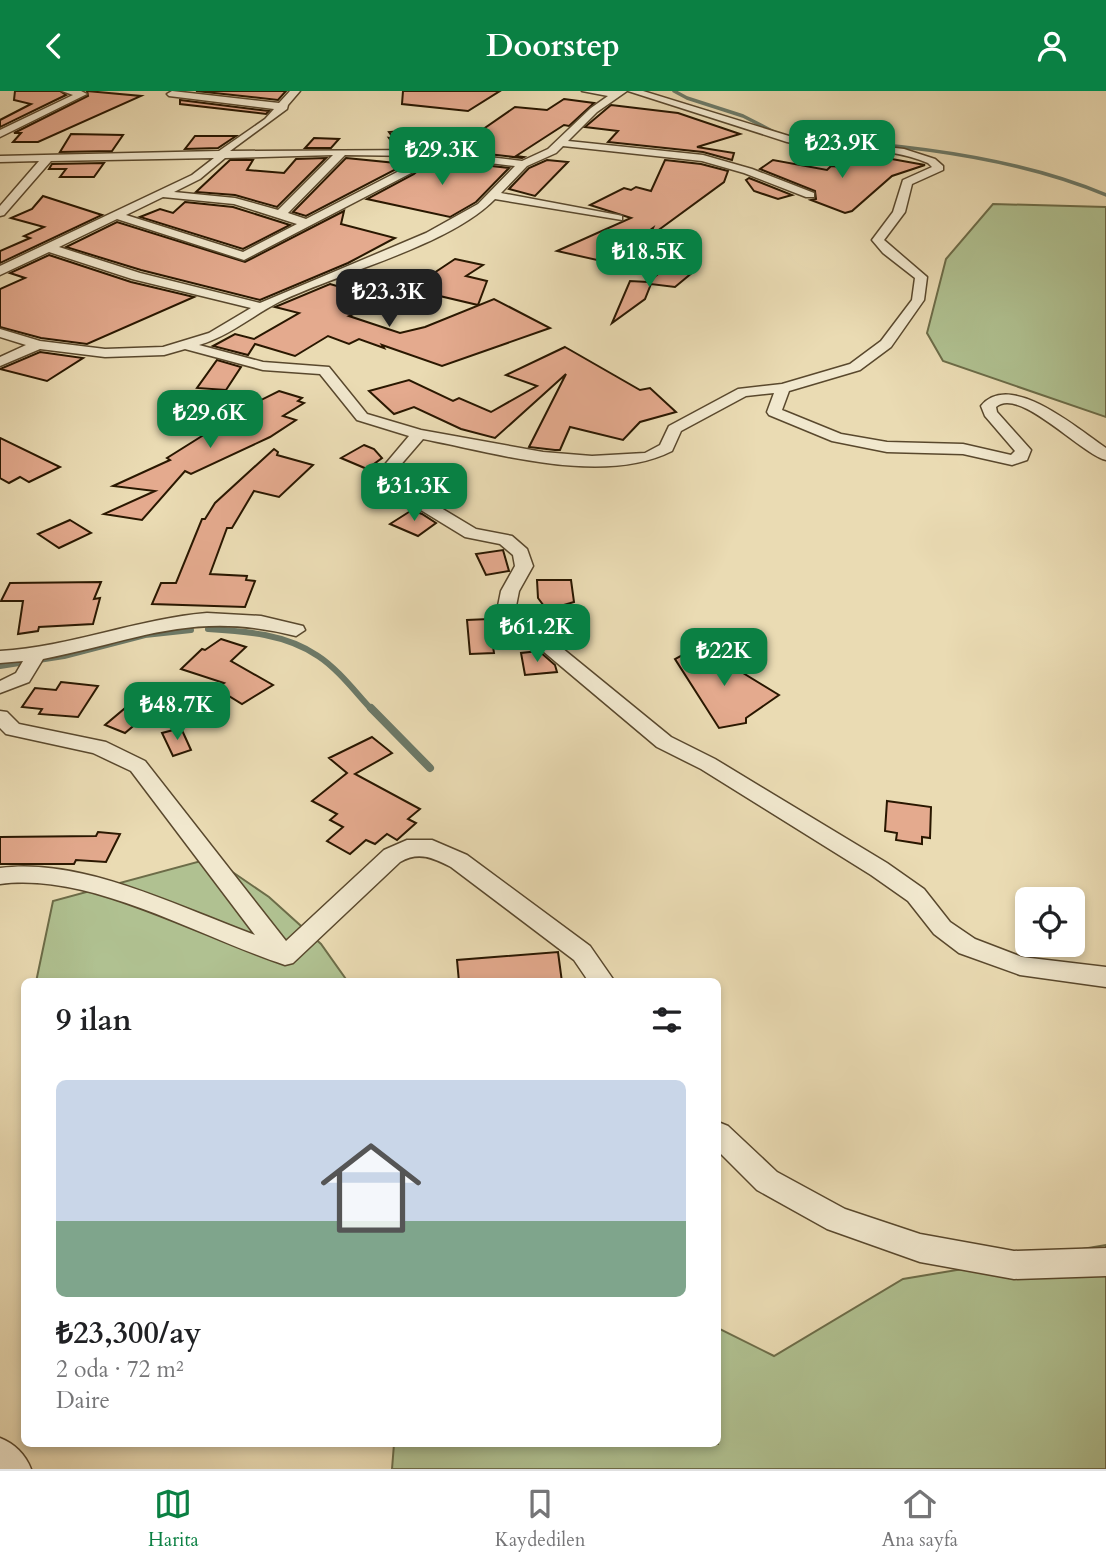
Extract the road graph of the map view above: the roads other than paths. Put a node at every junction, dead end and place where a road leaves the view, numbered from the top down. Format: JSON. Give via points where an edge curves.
{"nodes":[{"id":1,"x":66,"y":91,"type":"edge"},
{"id":2,"x":295,"y":91,"type":"edge"},
{"id":3,"x":587,"y":91,"type":"edge"},
{"id":4,"x":633,"y":91,"type":"edge"},
{"id":5,"x":618,"y":93,"type":"edge"},
{"id":6,"x":172,"y":94,"type":"dead end"},
{"id":7,"x":284,"y":107,"type":"junction"},
{"id":8,"x":0,"y":134,"type":"edge"},
{"id":9,"x":561,"y":143,"type":"junction"},
{"id":10,"x":342,"y":152,"type":"junction"},
{"id":11,"x":430,"y":153,"type":"junction"},
{"id":12,"x":224,"y":154,"type":"junction"},
{"id":13,"x":48,"y":158,"type":"junction"},
{"id":14,"x":0,"y":159,"type":"edge"},
{"id":15,"x":523,"y":164,"type":"junction"},
{"id":16,"x":162,"y":194,"type":"junction"},
{"id":17,"x":493,"y":195,"type":"junction"},
{"id":18,"x":810,"y":195,"type":"dead end"},
{"id":19,"x":0,"y":213,"type":"edge"},
{"id":20,"x":280,"y":214,"type":"junction"},
{"id":21,"x":118,"y":216,"type":"junction"},
{"id":22,"x":618,"y":218,"type":"dead end"},
{"id":23,"x":308,"y":223,"type":"junction"},
{"id":24,"x":49,"y":248,"type":"junction"},
{"id":25,"x":0,"y":271,"type":"edge"},
{"id":26,"x":261,"y":307,"type":"junction"},
{"id":27,"x":0,"y":333,"type":"edge"},
{"id":28,"x":38,"y":345,"type":"junction"},
{"id":29,"x":185,"y":345,"type":"junction"},
{"id":30,"x":0,"y":362,"type":"edge"},
{"id":31,"x":783,"y":387,"type":"junction"},
{"id":32,"x":419,"y":434,"type":"junction"},
{"id":33,"x":1106,"y":455,"type":"edge"},
{"id":34,"x":296,"y":630,"type":"dead end"},
{"id":35,"x":0,"y":657,"type":"edge"},
{"id":36,"x":33,"y":661,"type":"junction"},
{"id":37,"x":0,"y":687,"type":"edge"},
{"id":38,"x":0,"y":717,"type":"edge"},
{"id":39,"x":0,"y":876,"type":"edge"},
{"id":40,"x":285,"y":956,"type":"junction"},
{"id":41,"x":1106,"y":977,"type":"edge"},
{"id":42,"x":601,"y":978,"type":"edge"},
{"id":43,"x":721,"y":1137,"type":"edge"},
{"id":44,"x":1106,"y":1262,"type":"edge"},
{"id":45,"x":0,"y":1454,"type":"edge"},
{"id":46,"x":15,"y":1469,"type":"edge"}],
"edges":[{"from":1,"to":8,"type":"street","via":[[82,95]]},
{"from":2,"to":7,"type":"street"},
{"from":3,"to":5,"type":"street"},
{"from":4,"to":31,"type":"street","via":[[783,139],[905,153],[935,162],[939,168],[907,182],[899,212],[878,240],[921,277],[918,300],[886,344],[855,367]]},
{"from":5,"to":9,"type":"street"},
{"from":6,"to":7,"type":"street"},
{"from":7,"to":12,"type":"street"},
{"from":9,"to":15,"type":"street"},
{"from":9,"to":18,"type":"street","via":[[703,158]]},
{"from":10,"to":11,"type":"street"},
{"from":10,"to":12,"type":"street"},
{"from":10,"to":20,"type":"street"},
{"from":11,"to":15,"type":"street"},
{"from":11,"to":23,"type":"street","via":[[409,170]]},
{"from":12,"to":13,"type":"street"},
{"from":12,"to":16,"type":"street","via":[[197,177]]},
{"from":13,"to":14,"type":"street"},
{"from":13,"to":19,"type":"street"},
{"from":15,"to":17,"type":"street"},
{"from":16,"to":20,"type":"street","via":[[234,201]]},
{"from":16,"to":21,"type":"street"},
{"from":17,"to":22,"type":"street"},
{"from":17,"to":26,"type":"street","via":[[430,236]]},
{"from":20,"to":23,"type":"street"},
{"from":21,"to":23,"type":"street","via":[[244,256]]},
{"from":21,"to":24,"type":"street"},
{"from":24,"to":25,"type":"street"},
{"from":24,"to":26,"type":"street","via":[[135,276]]},
{"from":26,"to":29,"type":"street","via":[[214,336]]},
{"from":27,"to":28,"type":"street"},
{"from":28,"to":29,"type":"street","via":[[105,353],[164,351]]},
{"from":28,"to":30,"type":"street"},
{"from":29,"to":32,"type":"street","via":[[262,366],[324,370],[362,417]]},
{"from":31,"to":32,"type":"street","via":[[743,393],[674,429],[667,448],[649,457],[620,461],[543,457]]},
{"from":31,"to":33,"type":"street","via":[[774,412],[837,438],[887,447],[963,449],[1012,460],[1022,457],[1023,450],[988,406],[996,399],[1013,398],[1043,412]]},
{"from":32,"to":41,"type":"street","via":[[390,468],[399,490],[471,533],[506,540],[521,553],[524,566],[507,606],[518,621],[664,742],[879,869],[916,895],[942,928],[967,946],[1020,966]]},
{"from":34,"to":36,"type":"street","via":[[264,620],[201,618],[152,626]]},
{"from":35,"to":36,"type":"street"},
{"from":36,"to":37,"type":"street","via":[[30,672],[17,683]]},
{"from":38,"to":40,"type":"street","via":[[13,729],[99,747],[138,767]]},
{"from":39,"to":40,"type":"street","via":[[90,882]]},
{"from":40,"to":42,"type":"street","via":[[392,856],[407,848],[432,848],[459,861],[582,953]]},
{"from":43,"to":44,"type":"street","via":[[779,1188],[837,1220],[908,1244],[1014,1265]]},
{"from":45,"to":46,"type":"street"}]}
